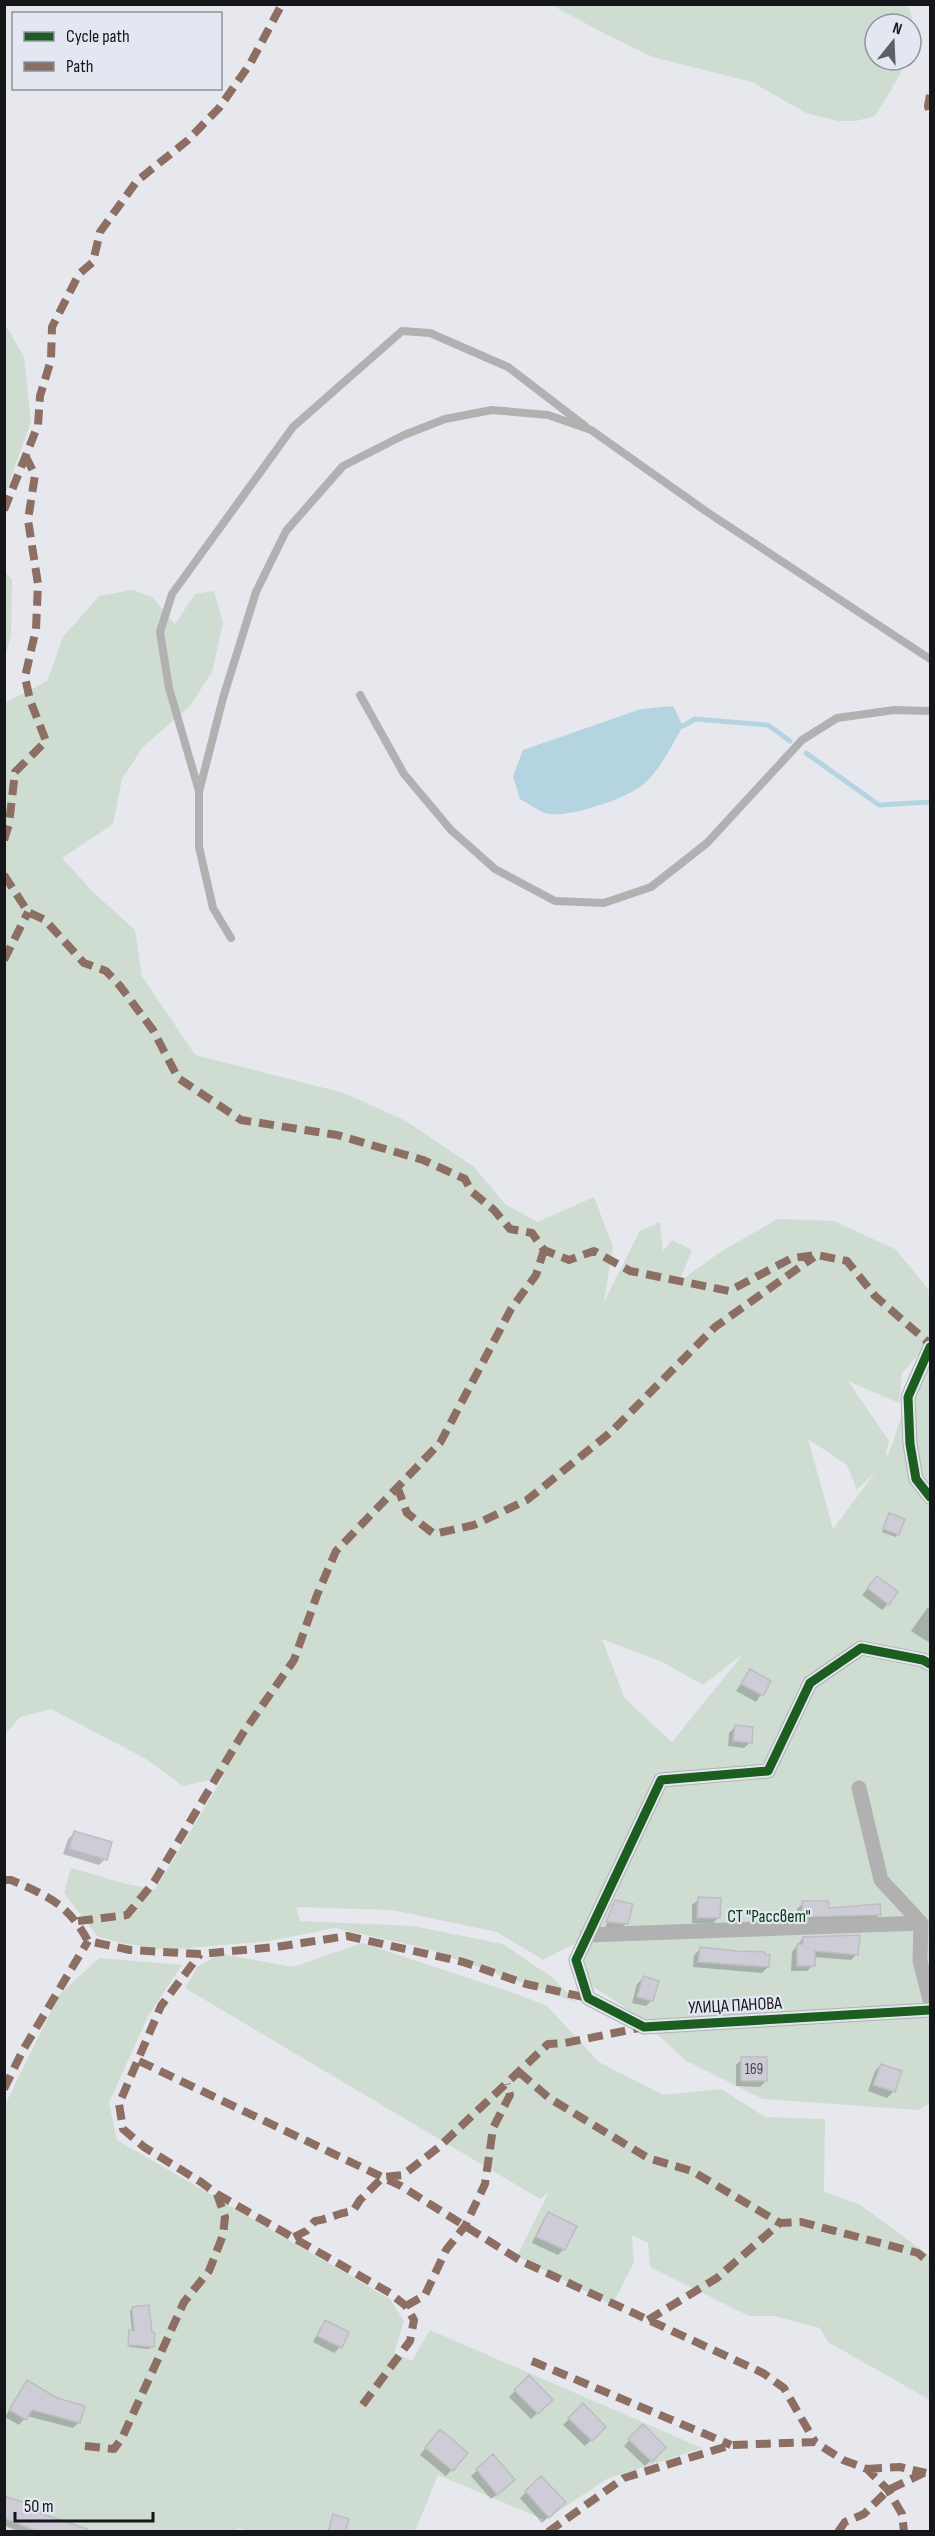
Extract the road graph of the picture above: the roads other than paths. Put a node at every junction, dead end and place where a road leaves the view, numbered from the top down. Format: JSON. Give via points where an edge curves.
{"nodes":[{"id":1,"x":591,"y":430,"type":"junction"},
{"id":2,"x":930,"y":659,"type":"edge"},
{"id":3,"x":360,"y":695,"type":"dead end"},
{"id":4,"x":930,"y":711,"type":"edge"},
{"id":5,"x":199,"y":792,"type":"junction"},
{"id":6,"x":231,"y":938,"type":"dead end"},
{"id":7,"x":930,"y":1347,"type":"edge"},
{"id":8,"x":930,"y":1497,"type":"edge"},
{"id":9,"x":930,"y":1664,"type":"edge"},
{"id":10,"x":859,"y":1788,"type":"dead end"},
{"id":11,"x":921,"y":1923,"type":"junction"},
{"id":12,"x":587,"y":1935,"type":"junction"},
{"id":13,"x":930,"y":2000,"type":"edge"},
{"id":14,"x":930,"y":2010,"type":"edge"}],
"edges":[{"from":1,"to":2,"type":"lane","via":[[707,512]]},
{"from":1,"to":5,"type":"lane","via":[[548,415],[492,410],[445,419],[343,466],[286,531],[256,592]]},
{"from":1,"to":5,"type":"lane","via":[[508,367],[430,333],[402,331],[293,427],[172,594],[160,632],[169,688]]},
{"from":3,"to":4,"type":"lane","via":[[404,774],[451,830],[495,869],[555,901],[565,902],[604,903],[651,887],[707,843],[802,740],[837,718],[894,710]]},
{"from":5,"to":6,"type":"lane","via":[[199,847],[213,908]]},
{"from":7,"to":8,"type":"street","via":[[908,1397],[916,1479]]},
{"from":9,"to":12,"type":"street","via":[[861,1648],[810,1683],[768,1772],[661,1780]]},
{"from":10,"to":11,"type":"street","via":[[881,1880]]},
{"from":11,"to":12,"type":"street"},
{"from":11,"to":13,"type":"street","via":[[920,1961]]},
{"from":12,"to":14,"type":"street","name":"УЛИЦА ПАНОВА","via":[[576,1960],[588,1998],[644,2027]]}]}
